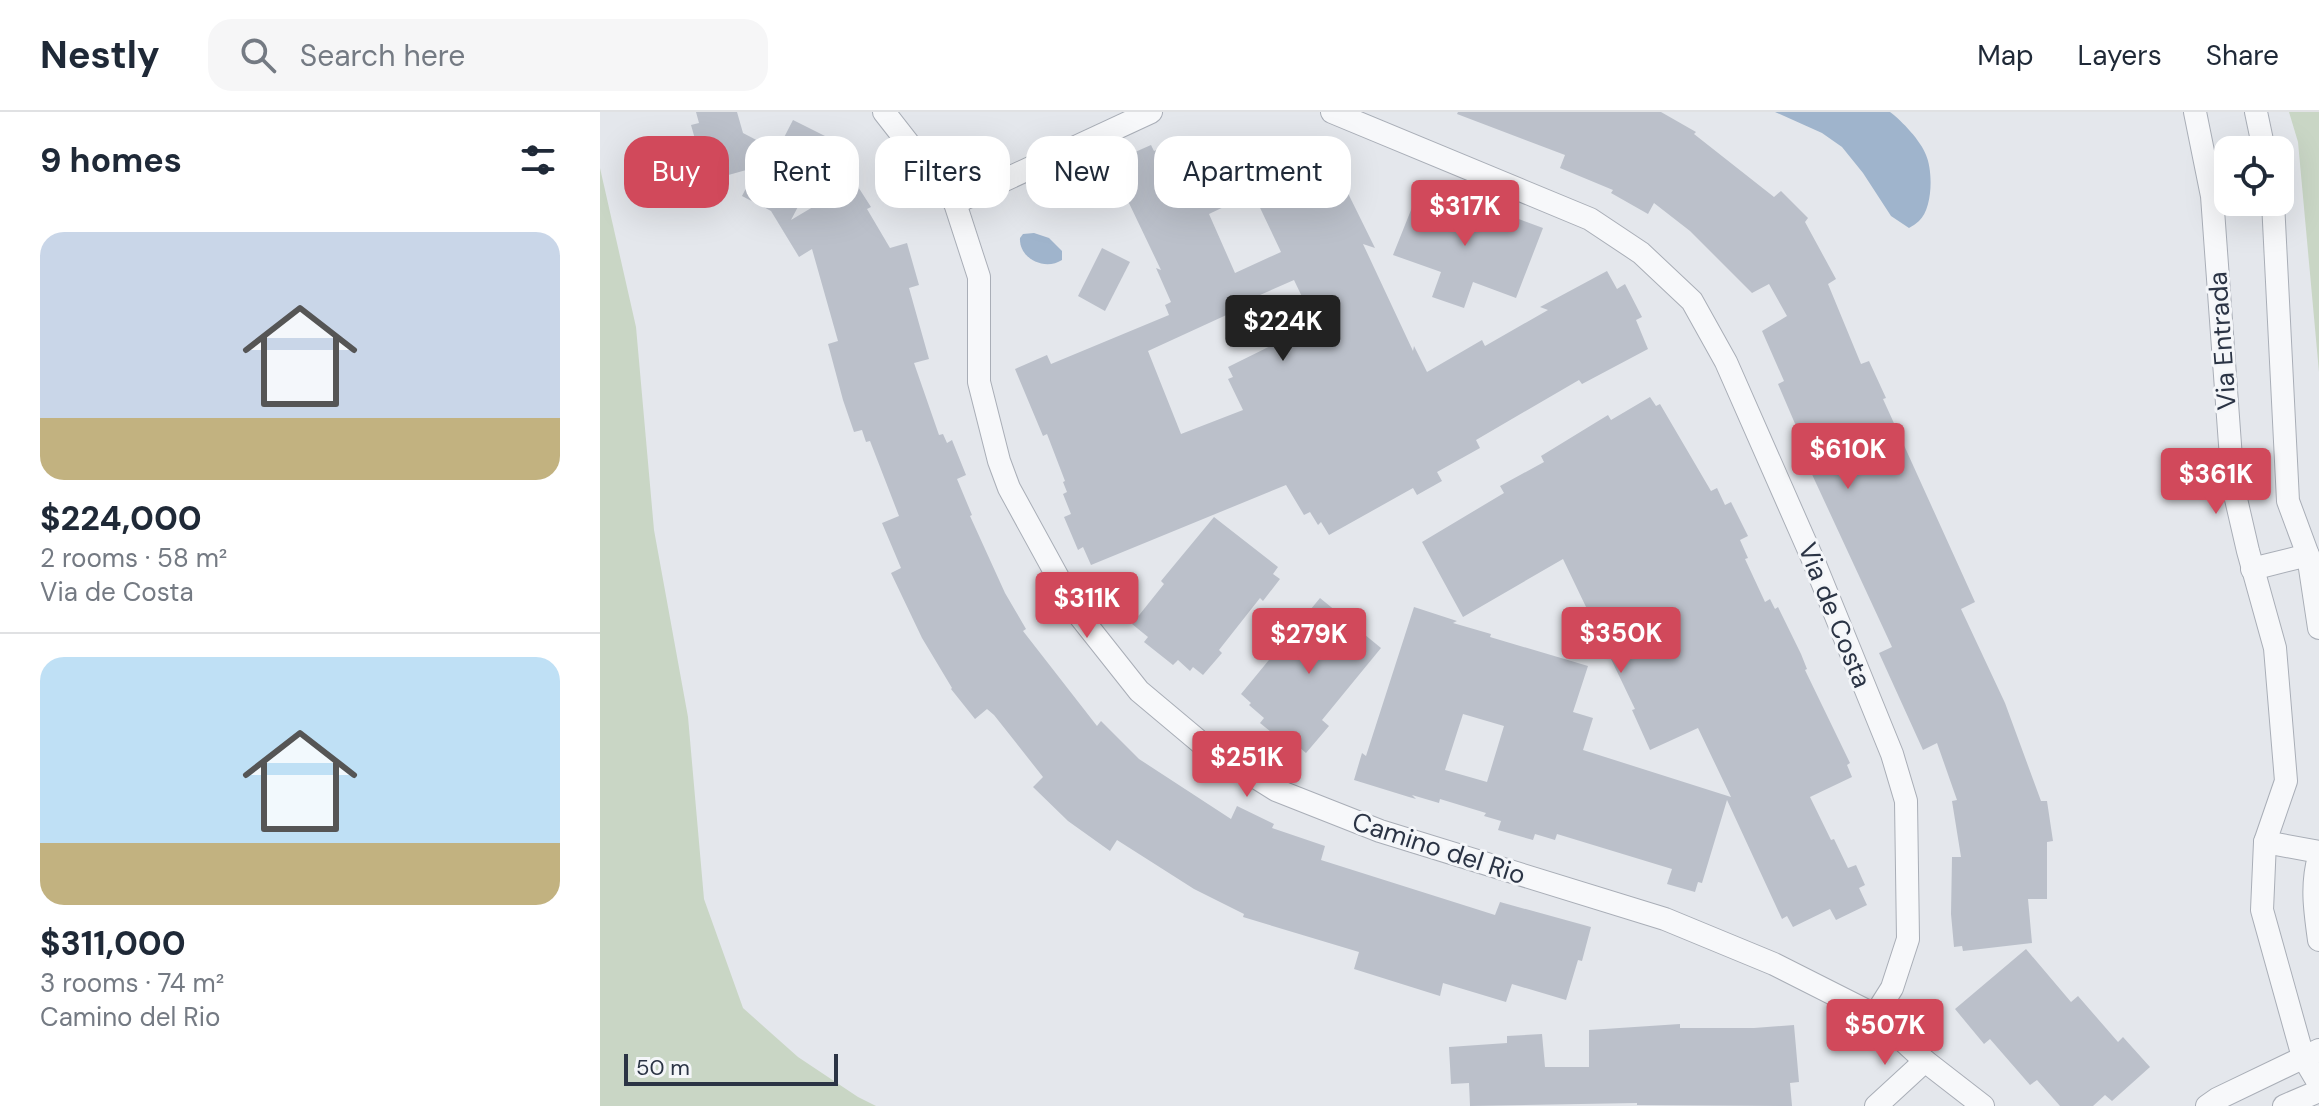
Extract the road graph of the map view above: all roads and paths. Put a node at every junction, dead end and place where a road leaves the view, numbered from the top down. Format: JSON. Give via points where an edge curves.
{"nodes":[{"id":1,"x":884,"y":112,"type":"edge"},
{"id":2,"x":1332,"y":112,"type":"edge"},
{"id":3,"x":2195,"y":112,"type":"edge"},
{"id":4,"x":2256,"y":112,"type":"edge"},
{"id":5,"x":1147,"y":113,"type":"edge"},
{"id":6,"x":903,"y":136,"type":"edge"},
{"id":7,"x":2261,"y":136,"type":"edge"},
{"id":8,"x":1010,"y":177,"type":"edge"},
{"id":9,"x":957,"y":208,"type":"edge"},
{"id":10,"x":2274,"y":216,"type":"edge"},
{"id":11,"x":2308,"y":555,"type":"junction"},
{"id":12,"x":2252,"y":569,"type":"junction"},
{"id":13,"x":2319,"y":628,"type":"edge"},
{"id":14,"x":2265,"y":842,"type":"junction"},
{"id":15,"x":2319,"y":854,"type":"edge"},
{"id":16,"x":2319,"y":940,"type":"edge"},
{"id":17,"x":1875,"y":1015,"type":"junction"},
{"id":18,"x":2311,"y":1054,"type":"edge"},
{"id":19,"x":1925,"y":1061,"type":"junction"},
{"id":20,"x":2319,"y":1084,"type":"edge"},
{"id":21,"x":2319,"y":1091,"type":"edge"},
{"id":22,"x":1876,"y":1106,"type":"edge"},
{"id":23,"x":1983,"y":1106,"type":"edge"},
{"id":24,"x":2207,"y":1106,"type":"edge"},
{"id":25,"x":2284,"y":1106,"type":"edge"}],
"edges":[{"from":1,"to":6,"type":"street","name":"Camino del Rio"},
{"from":2,"to":17,"type":"street","name":"Via de Costa","via":[[1590,219],[1641,253],[1692,301],[1726,362],[1814,562],[1906,801],[1908,939],[1892,988]]},
{"from":3,"to":12,"type":"street","name":"Via Entrada","via":[[2212,196],[2233,486]]},
{"from":4,"to":7,"type":"street"},
{"from":5,"to":8,"type":"street"},
{"from":9,"to":17,"type":"street","name":"Camino del Rio","via":[[979,277],[979,382],[1009,488],[1078,614],[1139,691],[1201,743],[1276,790],[1380,831],[1665,919],[1774,964]]},
{"from":10,"to":11,"type":"street","via":[[2288,501]]},
{"from":11,"to":12,"type":"street"},
{"from":11,"to":13,"type":"street"},
{"from":12,"to":14,"type":"street","name":"Via Entrada","via":[[2275,648],[2286,781]]},
{"from":14,"to":15,"type":"street"},
{"from":14,"to":18,"type":"street","name":"Via Entrada","via":[[2262,910]]},
{"from":15,"to":16,"type":"street","via":[[2313,877]]},
{"from":17,"to":19,"type":"street","name":"Camino del Rio"},
{"from":18,"to":20,"type":"street","name":"Via Entrada"},
{"from":18,"to":24,"type":"street"},
{"from":19,"to":22,"type":"street"},
{"from":19,"to":23,"type":"street","name":"Camino del Rio"},
{"from":21,"to":25,"type":"street"}]}
